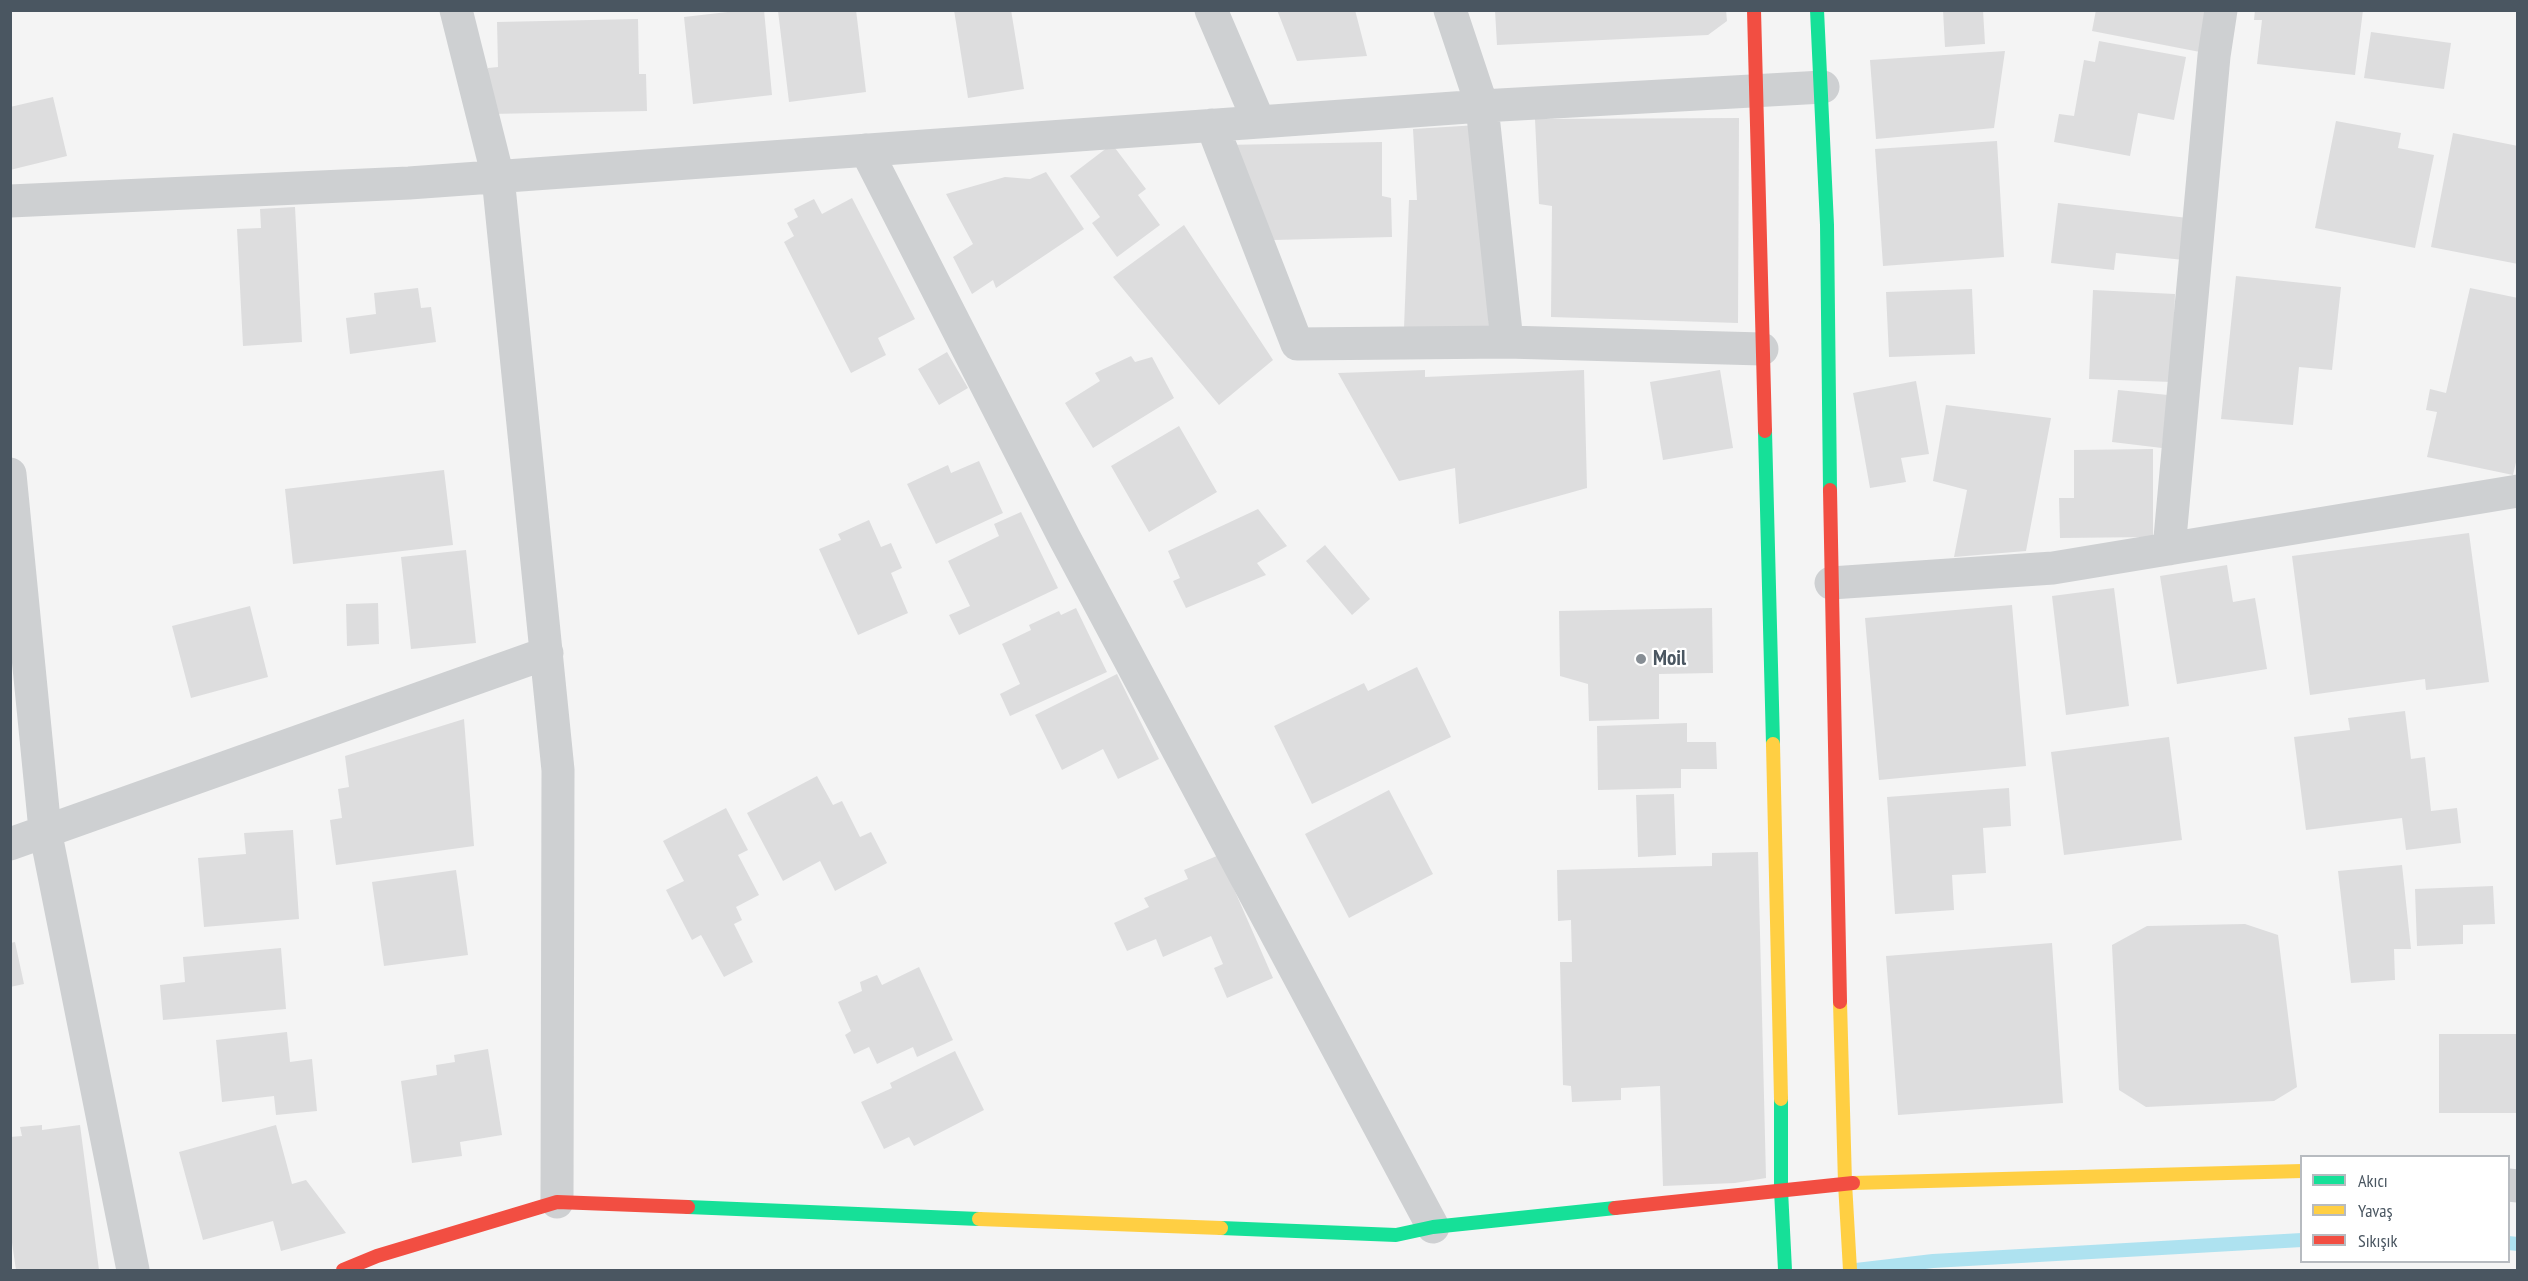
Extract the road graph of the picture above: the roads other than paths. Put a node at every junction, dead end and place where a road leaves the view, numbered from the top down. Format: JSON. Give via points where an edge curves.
{"nodes":[{"id":1,"x":456,"y":10,"type":"edge"},
{"id":2,"x":1211,"y":10,"type":"edge"},
{"id":3,"x":1450,"y":10,"type":"edge"},
{"id":4,"x":1754,"y":10,"type":"edge"},
{"id":5,"x":1817,"y":10,"type":"edge"},
{"id":6,"x":2221,"y":10,"type":"edge"},
{"id":7,"x":1822,"y":87,"type":"junction"},
{"id":8,"x":1756,"y":91,"type":"junction"},
{"id":9,"x":1482,"y":106,"type":"junction"},
{"id":10,"x":1258,"y":122,"type":"junction"},
{"id":11,"x":1212,"y":125,"type":"junction"},
{"id":12,"x":866,"y":150,"type":"junction"},
{"id":13,"x":498,"y":177,"type":"junction"},
{"id":14,"x":10,"y":201,"type":"edge"},
{"id":15,"x":1507,"y":342,"type":"junction"},
{"id":16,"x":1762,"y":349,"type":"junction"},
{"id":17,"x":10,"y":474,"type":"edge"},
{"id":18,"x":2517,"y":491,"type":"edge"},
{"id":19,"x":2169,"y":549,"type":"junction"},
{"id":20,"x":1831,"y":583,"type":"junction"},
{"id":21,"x":547,"y":653,"type":"junction"},
{"id":22,"x":45,"y":830,"type":"junction"},
{"id":23,"x":10,"y":844,"type":"edge"},
{"id":24,"x":2300,"y":1171,"type":"edge"},
{"id":25,"x":1845,"y":1182,"type":"junction"},
{"id":26,"x":1781,"y":1190,"type":"junction"},
{"id":27,"x":557,"y":1202,"type":"junction"},
{"id":28,"x":1433,"y":1227,"type":"junction"},
{"id":29,"x":134,"y":1270,"type":"edge"},
{"id":30,"x":343,"y":1270,"type":"edge"},
{"id":31,"x":1785,"y":1270,"type":"edge"},
{"id":32,"x":1850,"y":1270,"type":"edge"}],
"edges":[{"from":1,"to":13,"type":"street"},
{"from":2,"to":10,"type":"street"},
{"from":3,"to":9,"type":"street"},
{"from":4,"to":8,"type":"main road"},
{"from":5,"to":7,"type":"main road"},
{"from":6,"to":19,"type":"street"},
{"from":7,"to":8,"type":"street"},
{"from":7,"to":20,"type":"main road"},
{"from":8,"to":9,"type":"street"},
{"from":8,"to":16,"type":"main road"},
{"from":9,"to":10,"type":"street"},
{"from":9,"to":15,"type":"street"},
{"from":10,"to":11,"type":"street"},
{"from":11,"to":12,"type":"street"},
{"from":11,"to":15,"type":"street","via":[[1297,344]]},
{"from":12,"to":13,"type":"street"},
{"from":12,"to":28,"type":"street","via":[[1064,537]]},
{"from":13,"to":14,"type":"street"},
{"from":13,"to":21,"type":"street"},
{"from":15,"to":16,"type":"street"},
{"from":16,"to":26,"type":"main road","via":[[1781,1032]]},
{"from":17,"to":22,"type":"street"},
{"from":18,"to":19,"type":"street"},
{"from":19,"to":20,"type":"street","via":[[2054,568]]},
{"from":20,"to":25,"type":"main road"},
{"from":21,"to":22,"type":"street"},
{"from":21,"to":27,"type":"street","via":[[558,770]]},
{"from":22,"to":23,"type":"street"},
{"from":22,"to":29,"type":"street"},
{"from":24,"to":25,"type":"main road"},
{"from":25,"to":26,"type":"main road"},
{"from":25,"to":32,"type":"main road"},
{"from":26,"to":28,"type":"main road"},
{"from":26,"to":31,"type":"main road"},
{"from":27,"to":28,"type":"main road","via":[[1395,1235]]},
{"from":27,"to":30,"type":"main road","via":[[377,1256]]}]}
